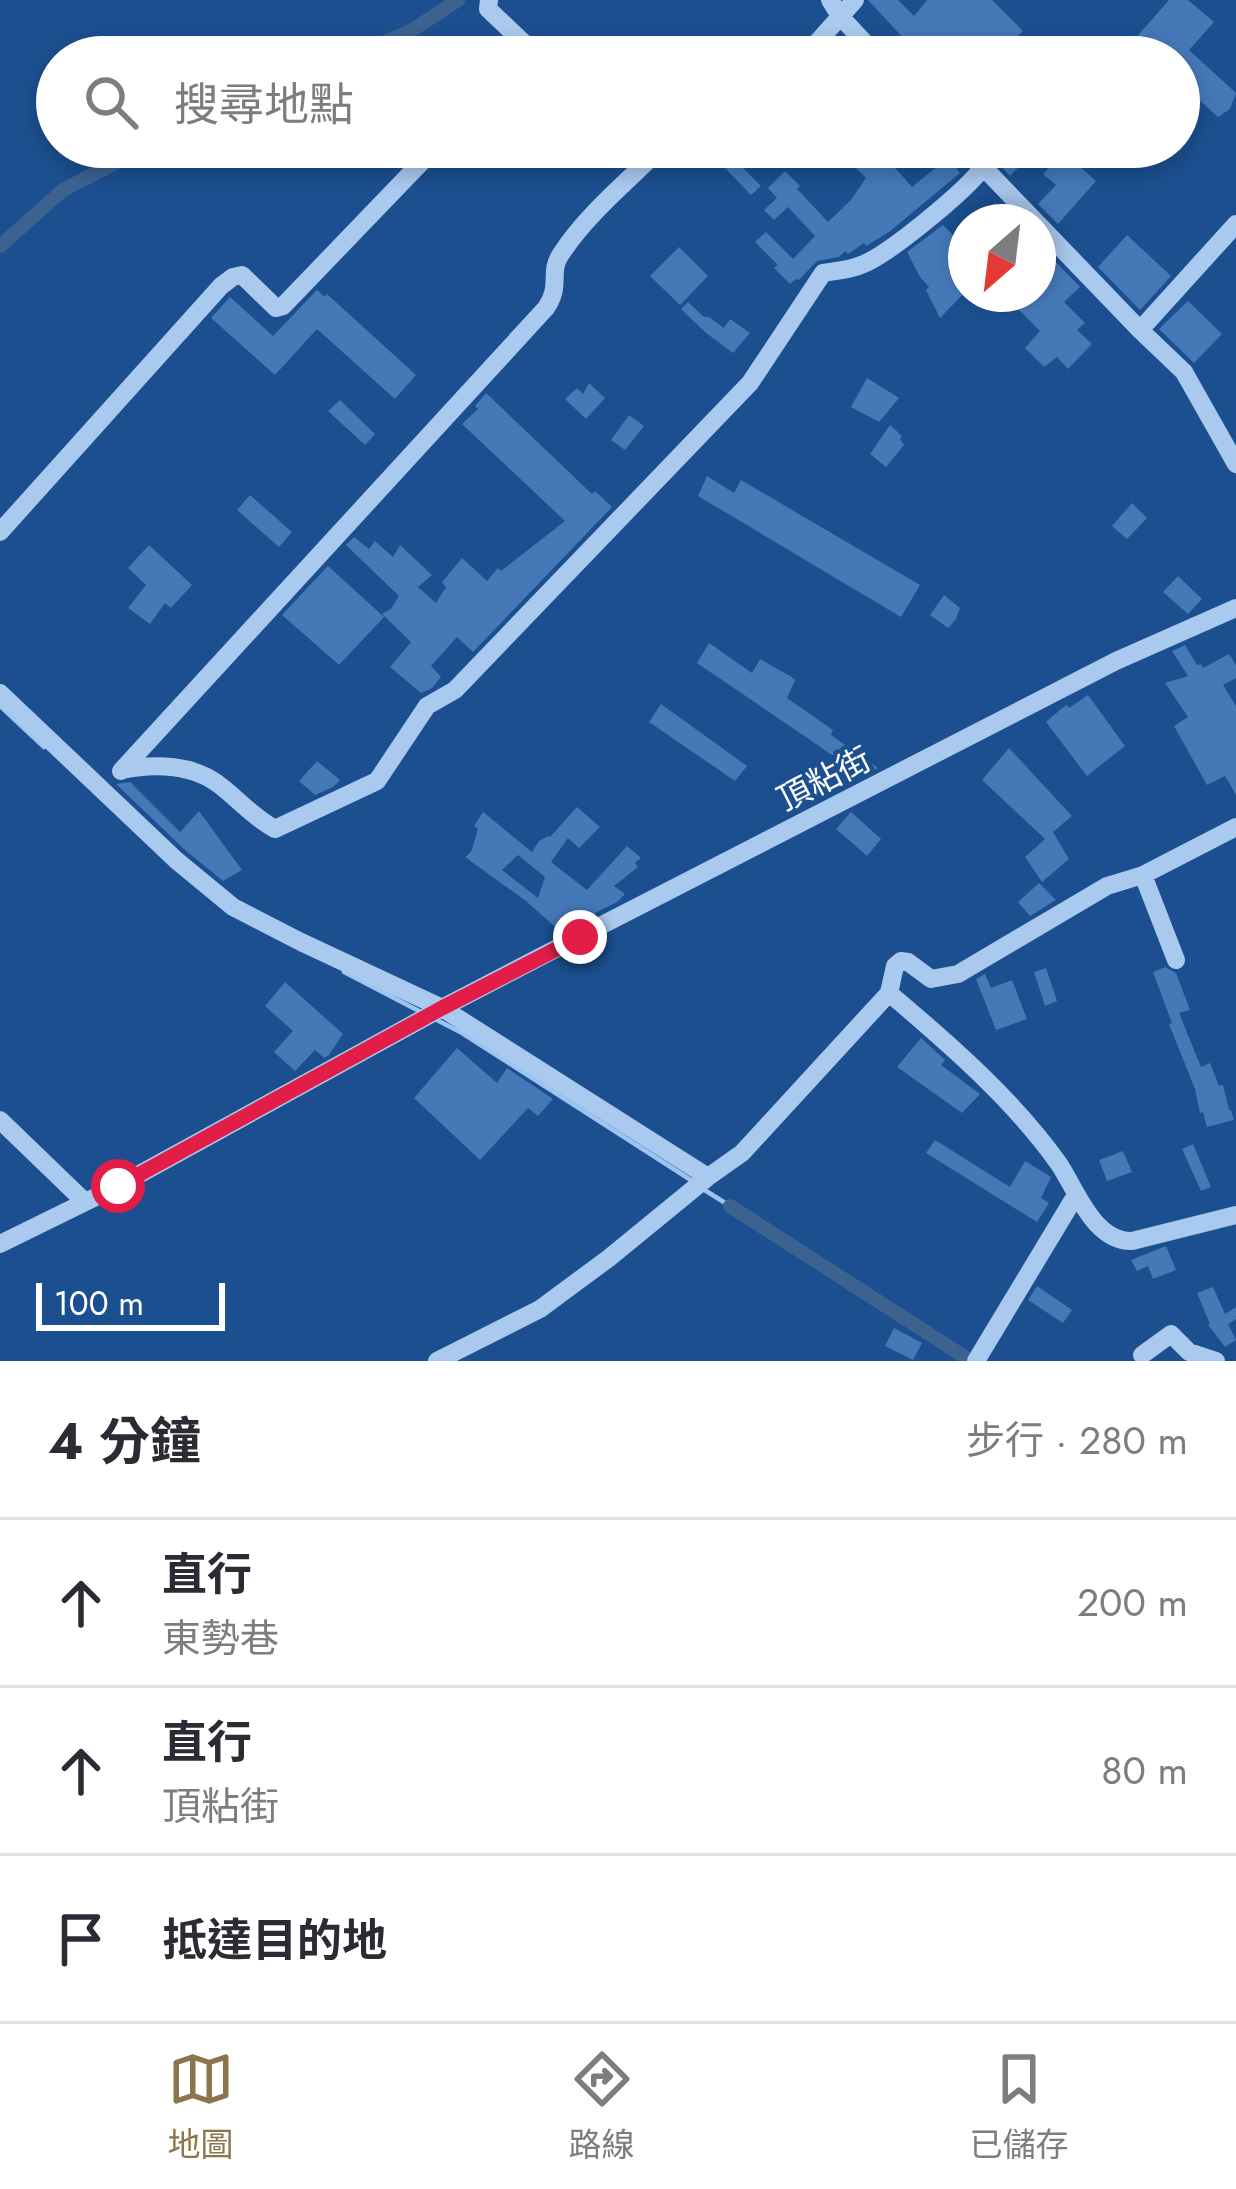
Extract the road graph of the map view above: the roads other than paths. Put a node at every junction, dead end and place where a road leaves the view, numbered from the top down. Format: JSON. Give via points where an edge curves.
{"nodes":[{"id":1,"x":490,"y":0,"type":"edge"},
{"id":2,"x":855,"y":0,"type":"edge"},
{"id":3,"x":835,"y":8,"type":"edge"},
{"id":4,"x":516,"y":36,"type":"edge"},
{"id":5,"x":817,"y":36,"type":"edge"},
{"id":6,"x":860,"y":36,"type":"edge"},
{"id":7,"x":416,"y":168,"type":"edge"},
{"id":8,"x":641,"y":168,"type":"edge"},
{"id":9,"x":981,"y":168,"type":"edge"},
{"id":10,"x":985,"y":168,"type":"edge"},
{"id":11,"x":1019,"y":204,"type":"edge"},
{"id":12,"x":1236,"y":224,"type":"edge"},
{"id":13,"x":1056,"y":243,"type":"edge"},
{"id":14,"x":1140,"y":330,"type":"junction"},
{"id":15,"x":1236,"y":464,"type":"edge"},
{"id":16,"x":0,"y":532,"type":"edge"},
{"id":17,"x":1236,"y":608,"type":"edge"},
{"id":18,"x":0,"y":693,"type":"edge"},
{"id":19,"x":122,"y":770,"type":"junction"},
{"id":20,"x":103,"y":791,"type":"junction"},
{"id":21,"x":1236,"y":827,"type":"edge"},
{"id":22,"x":1142,"y":875,"type":"junction"},
{"id":23,"x":1177,"y":960,"type":"dead end"},
{"id":24,"x":889,"y":993,"type":"junction"},
{"id":25,"x":442,"y":1008,"type":"junction"},
{"id":26,"x":0,"y":1120,"type":"edge"},
{"id":27,"x":708,"y":1177,"type":"junction"},
{"id":28,"x":1076,"y":1195,"type":"junction"},
{"id":29,"x":85,"y":1202,"type":"junction"},
{"id":30,"x":1236,"y":1215,"type":"edge"},
{"id":31,"x":0,"y":1244,"type":"edge"},
{"id":32,"x":1142,"y":1354,"type":"dead end"},
{"id":33,"x":437,"y":1361,"type":"edge"},
{"id":34,"x":976,"y":1361,"type":"edge"},
{"id":35,"x":1216,"y":1361,"type":"edge"}],
"edges":[{"from":1,"to":4,"type":"street","via":[[488,9]]},
{"from":2,"to":3,"type":"street"},
{"from":3,"to":5,"type":"street"},
{"from":3,"to":6,"type":"street"},
{"from":7,"to":16,"type":"street","via":[[283,306],[242,275],[221,286]]},
{"from":8,"to":19,"type":"street","via":[[557,258],[546,308]]},
{"from":9,"to":19,"type":"street","via":[[895,246],[862,265],[823,273],[750,383],[455,690],[427,706],[377,781],[275,829],[197,772],[148,764]]},
{"from":10,"to":11,"type":"street"},
{"from":12,"to":14,"type":"street"},
{"from":13,"to":14,"type":"street"},
{"from":14,"to":15,"type":"street","via":[[1184,372]]},
{"from":17,"to":25,"type":"street","name":"頂粘街","via":[[1116,661]]},
{"from":18,"to":20,"type":"street"},
{"from":19,"to":20,"type":"street"},
{"from":20,"to":25,"type":"street","via":[[233,907]]},
{"from":21,"to":22,"type":"street"},
{"from":22,"to":23,"type":"street"},
{"from":22,"to":24,"type":"street","via":[[1108,886],[945,978],[901,961]]},
{"from":24,"to":27,"type":"street","via":[[742,1153]]},
{"from":24,"to":28,"type":"street","via":[[962,1055],[1060,1165]]},
{"from":25,"to":27,"type":"street"},
{"from":25,"to":29,"type":"street","name":"頂粘街"},
{"from":26,"to":29,"type":"street"},
{"from":27,"to":33,"type":"street","via":[[539,1309]]},
{"from":28,"to":30,"type":"street","via":[[1106,1234],[1122,1241]]},
{"from":28,"to":34,"type":"street"},
{"from":29,"to":31,"type":"street","name":"頂粘街"},
{"from":32,"to":35,"type":"street","via":[[1172,1334],[1189,1352]]}]}
